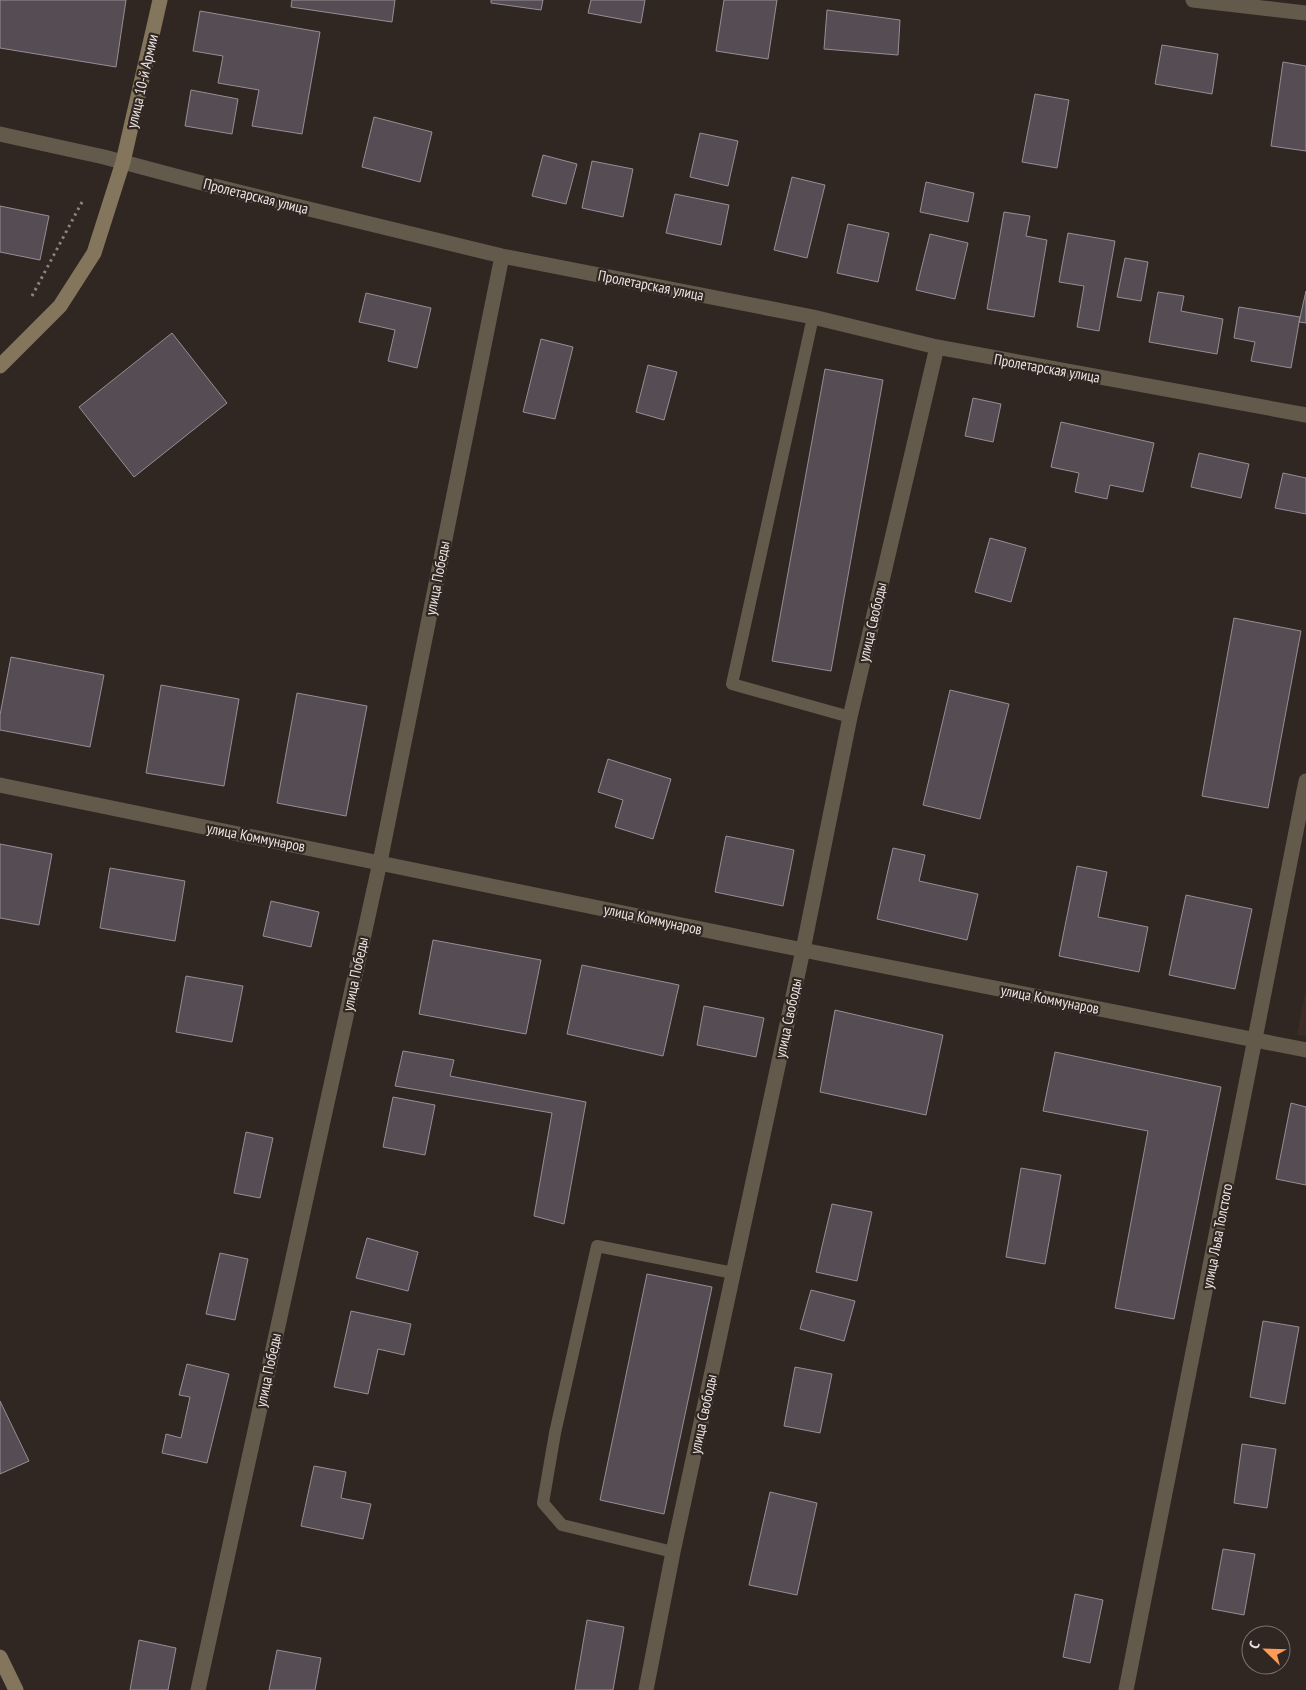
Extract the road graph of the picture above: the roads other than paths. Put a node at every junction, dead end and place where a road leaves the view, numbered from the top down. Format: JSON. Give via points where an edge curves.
{"nodes":[{"id":1,"x":160,"y":0,"type":"edge"},
{"id":2,"x":1193,"y":0,"type":"edge"},
{"id":3,"x":1306,"y":13,"type":"edge"},
{"id":4,"x":0,"y":134,"type":"edge"},
{"id":5,"x":123,"y":162,"type":"junction"},
{"id":6,"x":502,"y":256,"type":"junction"},
{"id":7,"x":813,"y":317,"type":"junction"},
{"id":8,"x":937,"y":348,"type":"junction"},
{"id":9,"x":0,"y":366,"type":"edge"},
{"id":10,"x":1306,"y":416,"type":"edge"},
{"id":11,"x":850,"y":716,"type":"junction"},
{"id":12,"x":1306,"y":781,"type":"edge"},
{"id":13,"x":0,"y":785,"type":"edge"},
{"id":14,"x":380,"y":862,"type":"junction"},
{"id":15,"x":803,"y":950,"type":"junction"},
{"id":16,"x":1256,"y":1039,"type":"junction"},
{"id":17,"x":1306,"y":1050,"type":"edge"},
{"id":18,"x":733,"y":1273,"type":"junction"},
{"id":19,"x":673,"y":1552,"type":"junction"},
{"id":20,"x":0,"y":1657,"type":"edge"},
{"id":21,"x":16,"y":1690,"type":"edge"},
{"id":22,"x":198,"y":1690,"type":"edge"},
{"id":23,"x":646,"y":1690,"type":"edge"},
{"id":24,"x":1126,"y":1690,"type":"edge"}],
"edges":[{"from":1,"to":5,"type":"main road","name":"улица 10-й Армии"},
{"from":2,"to":3,"type":"street"},
{"from":4,"to":5,"type":"street","name":"Пролетарская улица"},
{"from":5,"to":6,"type":"street","name":"Пролетарская улица"},
{"from":5,"to":9,"type":"main road","name":"улица 10-й Армии","via":[[94,253],[60,306]]},
{"from":6,"to":7,"type":"street","name":"Пролетарская улица"},
{"from":6,"to":14,"type":"street","name":"улица Победы"},
{"from":7,"to":8,"type":"street","name":"Пролетарская улица"},
{"from":7,"to":11,"type":"lane","via":[[732,684]]},
{"from":8,"to":10,"type":"street","name":"Пролетарская улица"},
{"from":8,"to":11,"type":"street","name":"улица Свободы"},
{"from":11,"to":15,"type":"street","name":"улица Свободы"},
{"from":12,"to":16,"type":"street","name":"улица Льва Толстого"},
{"from":13,"to":14,"type":"street","name":"улица Коммунаров"},
{"from":14,"to":15,"type":"street","name":"улица Коммунаров"},
{"from":14,"to":22,"type":"street","name":"улица Победы"},
{"from":15,"to":16,"type":"street","name":"улица Коммунаров"},
{"from":15,"to":18,"type":"street","name":"улица Свободы"},
{"from":16,"to":17,"type":"street","name":"улица Коммунаров"},
{"from":16,"to":24,"type":"street","name":"улица Льва Толстого"},
{"from":18,"to":19,"type":"street","name":"улица Свободы"},
{"from":18,"to":19,"type":"lane","via":[[597,1246],[555,1433],[543,1503],[562,1525]]},
{"from":19,"to":23,"type":"street","name":"улица Свободы"},
{"from":20,"to":21,"type":"main road"}]}
